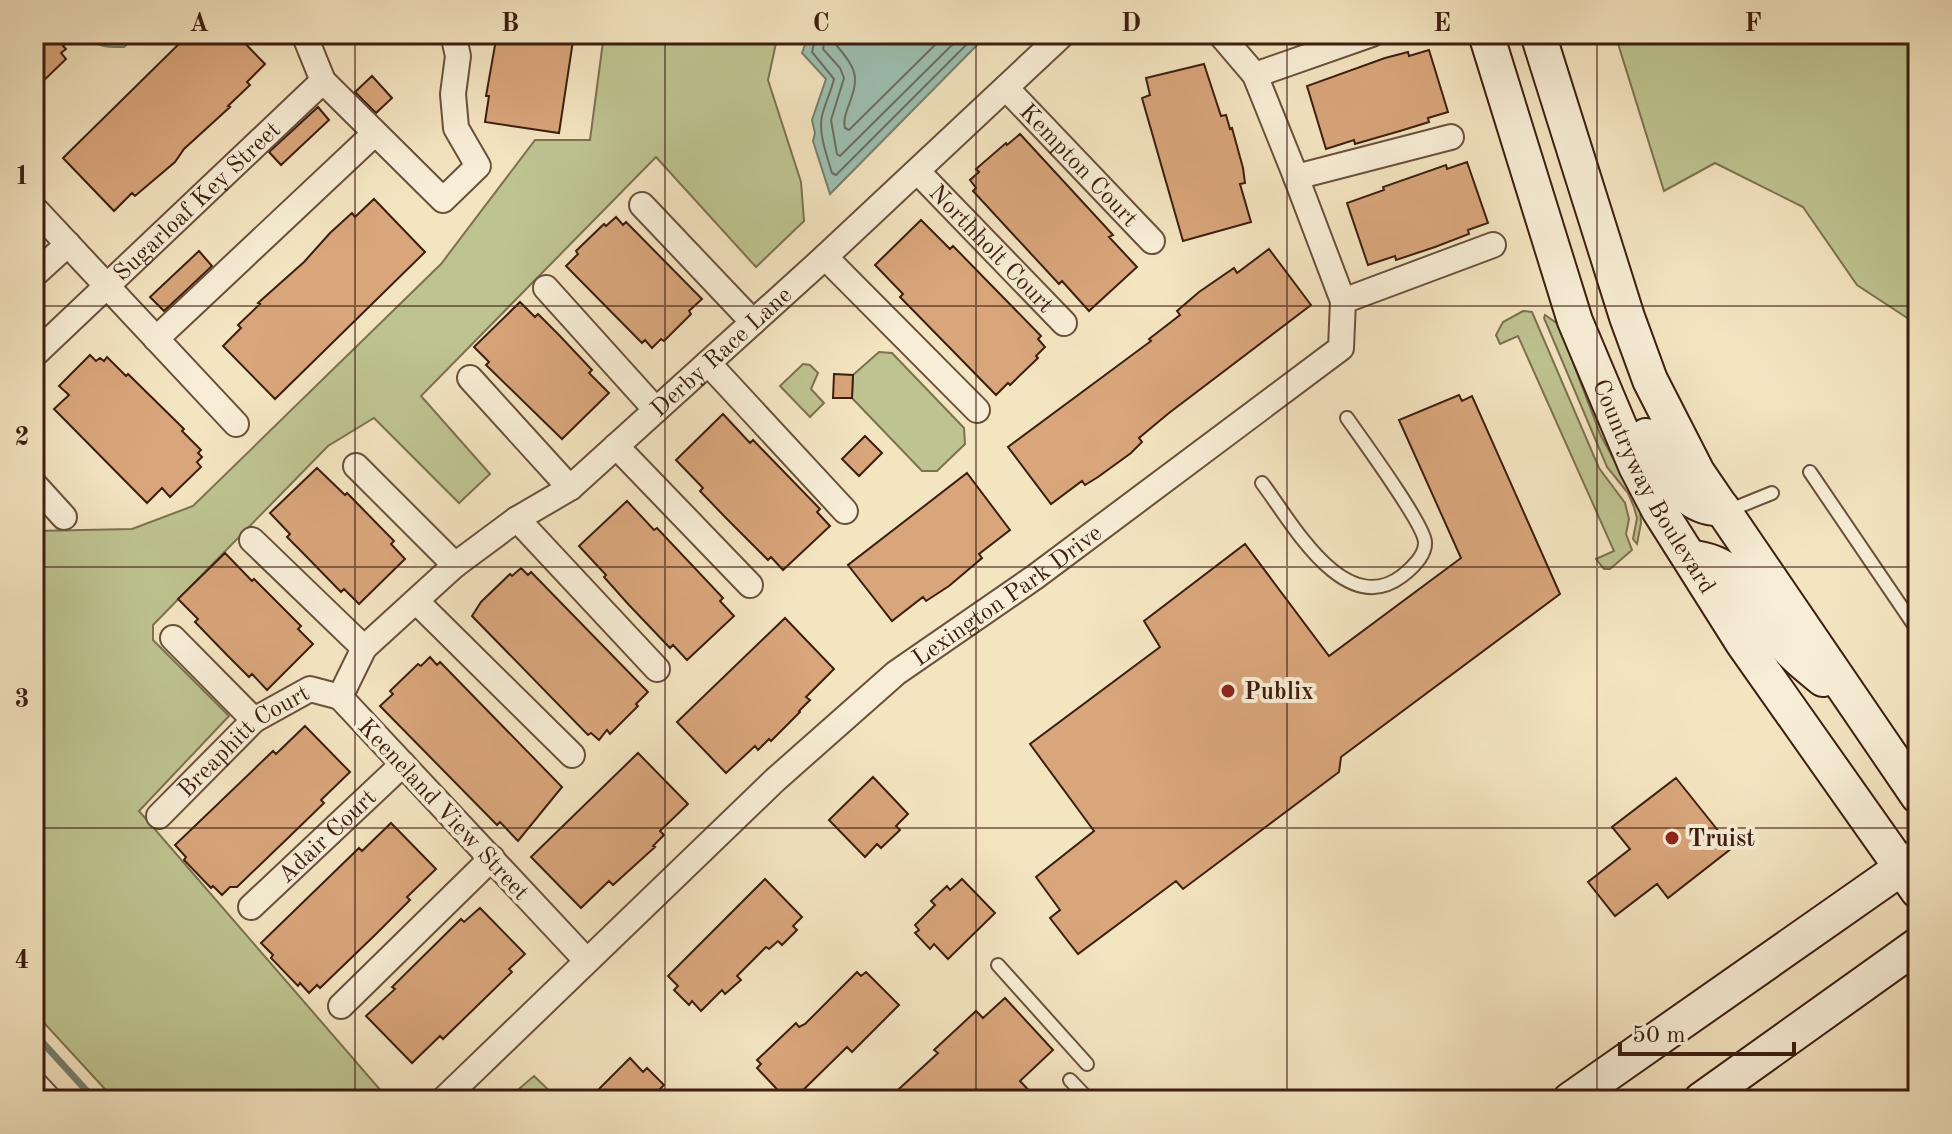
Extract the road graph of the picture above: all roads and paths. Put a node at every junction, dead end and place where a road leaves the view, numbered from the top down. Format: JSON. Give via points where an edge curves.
{"nodes":[{"id":1,"x":304,"y":34,"type":"edge"},
{"id":2,"x":453,"y":34,"type":"edge"},
{"id":3,"x":1063,"y":34,"type":"edge"},
{"id":4,"x":1220,"y":34,"type":"edge"},
{"id":5,"x":1372,"y":34,"type":"edge"},
{"id":6,"x":1486,"y":34,"type":"edge"},
{"id":7,"x":1538,"y":34,"type":"edge"},
{"id":8,"x":1255,"y":75,"type":"junction"},
{"id":9,"x":323,"y":81,"type":"junction"},
{"id":10,"x":1006,"y":88,"type":"junction"},
{"id":11,"x":374,"y":134,"type":"junction"},
{"id":12,"x":1451,"y":137,"type":"dead end"},
{"id":13,"x":918,"y":172,"type":"junction"},
{"id":14,"x":1296,"y":177,"type":"junction"},
{"id":15,"x":642,"y":205,"type":"dead end"},
{"id":16,"x":34,"y":208,"type":"edge"},
{"id":17,"x":1152,"y":241,"type":"dead end"},
{"id":18,"x":68,"y":244,"type":"junction"},
{"id":19,"x":1493,"y":245,"type":"dead end"},
{"id":20,"x":825,"y":257,"type":"junction"},
{"id":21,"x":34,"y":275,"type":"edge"},
{"id":22,"x":1562,"y":283,"type":"junction"},
{"id":23,"x":107,"y":286,"type":"junction"},
{"id":24,"x":546,"y":288,"type":"dead end"},
{"id":25,"x":1618,"y":289,"type":"junction"},
{"id":26,"x":1343,"y":301,"type":"junction"},
{"id":27,"x":753,"y":322,"type":"junction"},
{"id":28,"x":1064,"y":323,"type":"dead end"},
{"id":29,"x":156,"y":339,"type":"junction"},
{"id":30,"x":34,"y":355,"type":"edge"},
{"id":31,"x":708,"y":363,"type":"junction"},
{"id":32,"x":470,"y":378,"type":"dead end"},
{"id":33,"x":656,"y":410,"type":"junction"},
{"id":34,"x":977,"y":410,"type":"dead end"},
{"id":35,"x":1347,"y":418,"type":"dead end"},
{"id":36,"x":236,"y":424,"type":"dead end"},
{"id":37,"x":616,"y":446,"type":"junction"},
{"id":38,"x":356,"y":466,"type":"dead end"},
{"id":39,"x":1810,"y":472,"type":"dead end"},
{"id":40,"x":1262,"y":483,"type":"dead end"},
{"id":41,"x":34,"y":484,"type":"edge"},
{"id":42,"x":570,"y":488,"type":"junction"},
{"id":43,"x":1772,"y":493,"type":"dead end"},
{"id":44,"x":1722,"y":508,"type":"junction"},
{"id":45,"x":845,"y":511,"type":"dead end"},
{"id":46,"x":64,"y":517,"type":"dead end"},
{"id":47,"x":517,"y":519,"type":"junction"},
{"id":48,"x":252,"y":540,"type":"dead end"},
{"id":49,"x":1691,"y":558,"type":"junction"},
{"id":50,"x":455,"y":565,"type":"junction"},
{"id":51,"x":750,"y":585,"type":"dead end"},
{"id":52,"x":417,"y":602,"type":"junction"},
{"id":53,"x":1918,"y":631,"type":"edge"},
{"id":54,"x":173,"y":638,"type":"dead end"},
{"id":55,"x":364,"y":648,"type":"junction"},
{"id":56,"x":657,"y":669,"type":"dead end"},
{"id":57,"x":340,"y":697,"type":"junction"},
{"id":58,"x":1855,"y":704,"type":"junction"},
{"id":59,"x":254,"y":720,"type":"junction"},
{"id":60,"x":572,"y":755,"type":"dead end"},
{"id":61,"x":403,"y":764,"type":"junction"},
{"id":62,"x":1918,"y":796,"type":"edge"},
{"id":63,"x":159,"y":816,"type":"dead end"},
{"id":64,"x":492,"y":858,"type":"junction"},
{"id":65,"x":1912,"y":872,"type":"edge"},
{"id":66,"x":251,"y":907,"type":"dead end"},
{"id":67,"x":1918,"y":945,"type":"edge"},
{"id":68,"x":586,"y":960,"type":"junction"},
{"id":69,"x":998,"y":965,"type":"dead end"},
{"id":70,"x":341,"y":1006,"type":"dead end"},
{"id":71,"x":1087,"y":1064,"type":"dead end"},
{"id":72,"x":1070,"y":1080,"type":"dead end"},
{"id":73,"x":34,"y":1083,"type":"edge"},
{"id":74,"x":50,"y":1100,"type":"edge"},
{"id":75,"x":443,"y":1100,"type":"edge"},
{"id":76,"x":1089,"y":1100,"type":"edge"},
{"id":77,"x":1570,"y":1100,"type":"edge"},
{"id":78,"x":1701,"y":1100,"type":"edge"}],
"edges":[{"from":1,"to":9,"type":"street"},
{"from":2,"to":11,"type":"street","via":[[458,56],[456,128],[478,166],[443,200]]},
{"from":3,"to":10,"type":"street","name":"Derby Race Lane"},
{"from":4,"to":8,"type":"street","name":"Lexington Park Drive"},
{"from":5,"to":8,"type":"street"},
{"from":6,"to":22,"type":"street","name":"Countryway Boulevard"},
{"from":7,"to":25,"type":"street","name":"Countryway Boulevard"},
{"from":8,"to":14,"type":"street","name":"Lexington Park Drive"},
{"from":9,"to":11,"type":"street"},
{"from":9,"to":23,"type":"street","name":"Sugarloaf Key Street"},
{"from":10,"to":13,"type":"street","name":"Derby Race Lane"},
{"from":10,"to":17,"type":"street","name":"Kempton Court"},
{"from":11,"to":29,"type":"street"},
{"from":12,"to":14,"type":"street"},
{"from":13,"to":20,"type":"street","name":"Derby Race Lane"},
{"from":13,"to":28,"type":"street","name":"Northholt Court"},
{"from":14,"to":26,"type":"street","name":"Lexington Park Drive"},
{"from":15,"to":27,"type":"street"},
{"from":16,"to":18,"type":"street"},
{"from":18,"to":21,"type":"street"},
{"from":18,"to":23,"type":"street"},
{"from":19,"to":26,"type":"street"},
{"from":20,"to":27,"type":"street","name":"Derby Race Lane"},
{"from":20,"to":34,"type":"street"},
{"from":22,"to":25,"type":"street","via":[[1581,267],[1601,274]]},
{"from":22,"to":44,"type":"street","via":[[1583,308],[1673,482],[1699,503]]},
{"from":22,"to":49,"type":"street","name":"Countryway Boulevard","via":[[1636,466]]},
{"from":23,"to":29,"type":"street"},
{"from":23,"to":30,"type":"street","name":"Sugarloaf Key Street"},
{"from":24,"to":33,"type":"street"},
{"from":25,"to":44,"type":"street","name":"Countryway Boulevard","via":[[1650,380],[1697,472]]},
{"from":26,"to":68,"type":"street","name":"Lexington Park Drive","via":[[1341,348],[1035,577],[896,673]]},
{"from":27,"to":31,"type":"street","name":"Derby Race Lane"},
{"from":29,"to":36,"type":"street"},
{"from":31,"to":33,"type":"street","name":"Derby Race Lane"},
{"from":31,"to":45,"type":"street"},
{"from":32,"to":42,"type":"street"},
{"from":33,"to":37,"type":"street","name":"Derby Race Lane"},
{"from":35,"to":40,"type":"lane","via":[[1425,540],[1423,554],[1401,577],[1373,588],[1352,584],[1326,568]]},
{"from":37,"to":42,"type":"street","name":"Derby Race Lane"},
{"from":37,"to":51,"type":"street"},
{"from":38,"to":50,"type":"street"},
{"from":39,"to":53,"type":"lane"},
{"from":41,"to":46,"type":"street"},
{"from":42,"to":47,"type":"street","name":"Derby Race Lane"},
{"from":43,"to":44,"type":"lane","name":"Countryway Boulevard"},
{"from":44,"to":58,"type":"street","name":"Countryway Boulevard"},
{"from":47,"to":50,"type":"street","name":"Derby Race Lane"},
{"from":47,"to":56,"type":"street"},
{"from":48,"to":55,"type":"street"},
{"from":49,"to":58,"type":"street","via":[[1712,559],[1726,569],[1788,648]]},
{"from":49,"to":65,"type":"street","name":"Countryway Boulevard","via":[[1743,643]]},
{"from":50,"to":52,"type":"street","name":"Derby Race Lane"},
{"from":52,"to":55,"type":"street","name":"Derby Race Lane"},
{"from":52,"to":60,"type":"street"},
{"from":54,"to":59,"type":"street"},
{"from":55,"to":57,"type":"street","name":"Keeneland View Street"},
{"from":57,"to":59,"type":"street","name":"Breaphitt Court","via":[[310,689]]},
{"from":57,"to":61,"type":"street","name":"Keeneland View Street"},
{"from":58,"to":62,"type":"street","name":"Countryway Boulevard"},
{"from":59,"to":63,"type":"street","name":"Breaphitt Court"},
{"from":61,"to":64,"type":"street","name":"Keeneland View Street"},
{"from":61,"to":66,"type":"street","name":"Adair Court"},
{"from":64,"to":68,"type":"street","name":"Keeneland View Street"},
{"from":64,"to":70,"type":"street"},
{"from":65,"to":77,"type":"street"},
{"from":67,"to":78,"type":"street"},
{"from":68,"to":75,"type":"street","name":"Lexington Park Drive"},
{"from":69,"to":71,"type":"lane"},
{"from":72,"to":76,"type":"lane"},
{"from":73,"to":74,"type":"street"}]}
